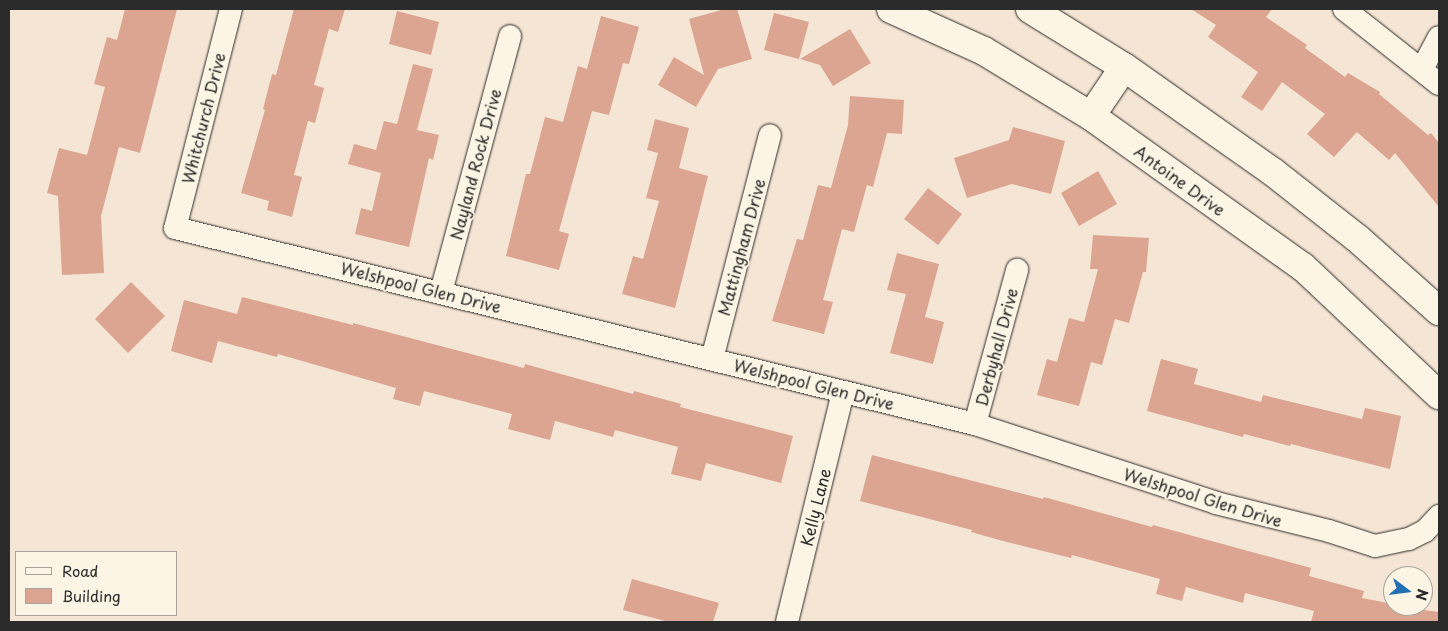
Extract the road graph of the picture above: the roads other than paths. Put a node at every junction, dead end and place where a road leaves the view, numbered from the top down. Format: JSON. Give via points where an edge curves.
{"nodes":[{"id":1,"x":231,"y":9,"type":"edge"},
{"id":2,"x":891,"y":9,"type":"edge"},
{"id":3,"x":1030,"y":9,"type":"edge"},
{"id":4,"x":1344,"y":9,"type":"edge"},
{"id":5,"x":510,"y":36,"type":"dead end"},
{"id":6,"x":1439,"y":38,"type":"edge"},
{"id":7,"x":1124,"y":67,"type":"junction"},
{"id":8,"x":1422,"y":69,"type":"junction"},
{"id":9,"x":1439,"y":84,"type":"edge"},
{"id":10,"x":1091,"y":116,"type":"junction"},
{"id":11,"x":770,"y":135,"type":"dead end"},
{"id":12,"x":175,"y":228,"type":"joint"},
{"id":13,"x":1017,"y":270,"type":"dead end"},
{"id":14,"x":441,"y":292,"type":"junction"},
{"id":15,"x":1439,"y":311,"type":"edge"},
{"id":16,"x":712,"y":358,"type":"junction"},
{"id":17,"x":843,"y":393,"type":"junction"},
{"id":18,"x":1439,"y":395,"type":"edge"},
{"id":19,"x":975,"y":424,"type":"junction"},
{"id":20,"x":1439,"y":516,"type":"edge"},
{"id":21,"x":786,"y":622,"type":"edge"}],
"edges":[{"from":1,"to":12,"type":"street","name":"Whitchurch Drive"},
{"from":2,"to":10,"type":"main road","name":"Antoine Drive","via":[[984,50]]},
{"from":3,"to":7,"type":"main road"},
{"from":4,"to":8,"type":"street"},
{"from":5,"to":14,"type":"street","name":"Nayland Rock Drive"},
{"from":6,"to":8,"type":"street"},
{"from":7,"to":10,"type":"main road"},
{"from":7,"to":15,"type":"main road","via":[[1274,172],[1357,238]]},
{"from":8,"to":9,"type":"street"},
{"from":10,"to":18,"type":"main road","name":"Antoine Drive","via":[[1303,267]]},
{"from":11,"to":16,"type":"street","name":"Mattingham Drive"},
{"from":12,"to":14,"type":"street","name":"Welshpool Glen Drive"},
{"from":13,"to":19,"type":"street","name":"Derbyhall Drive"},
{"from":14,"to":16,"type":"street","name":"Welshpool Glen Drive"},
{"from":16,"to":17,"type":"street","name":"Welshpool Glen Drive"},
{"from":17,"to":19,"type":"street","name":"Welshpool Glen Drive"},
{"from":17,"to":21,"type":"street","name":"Kelly Lane"},
{"from":19,"to":20,"type":"street","name":"Welshpool Glen Drive","via":[[1216,503],[1375,546],[1409,539],[1425,530]]}]}
